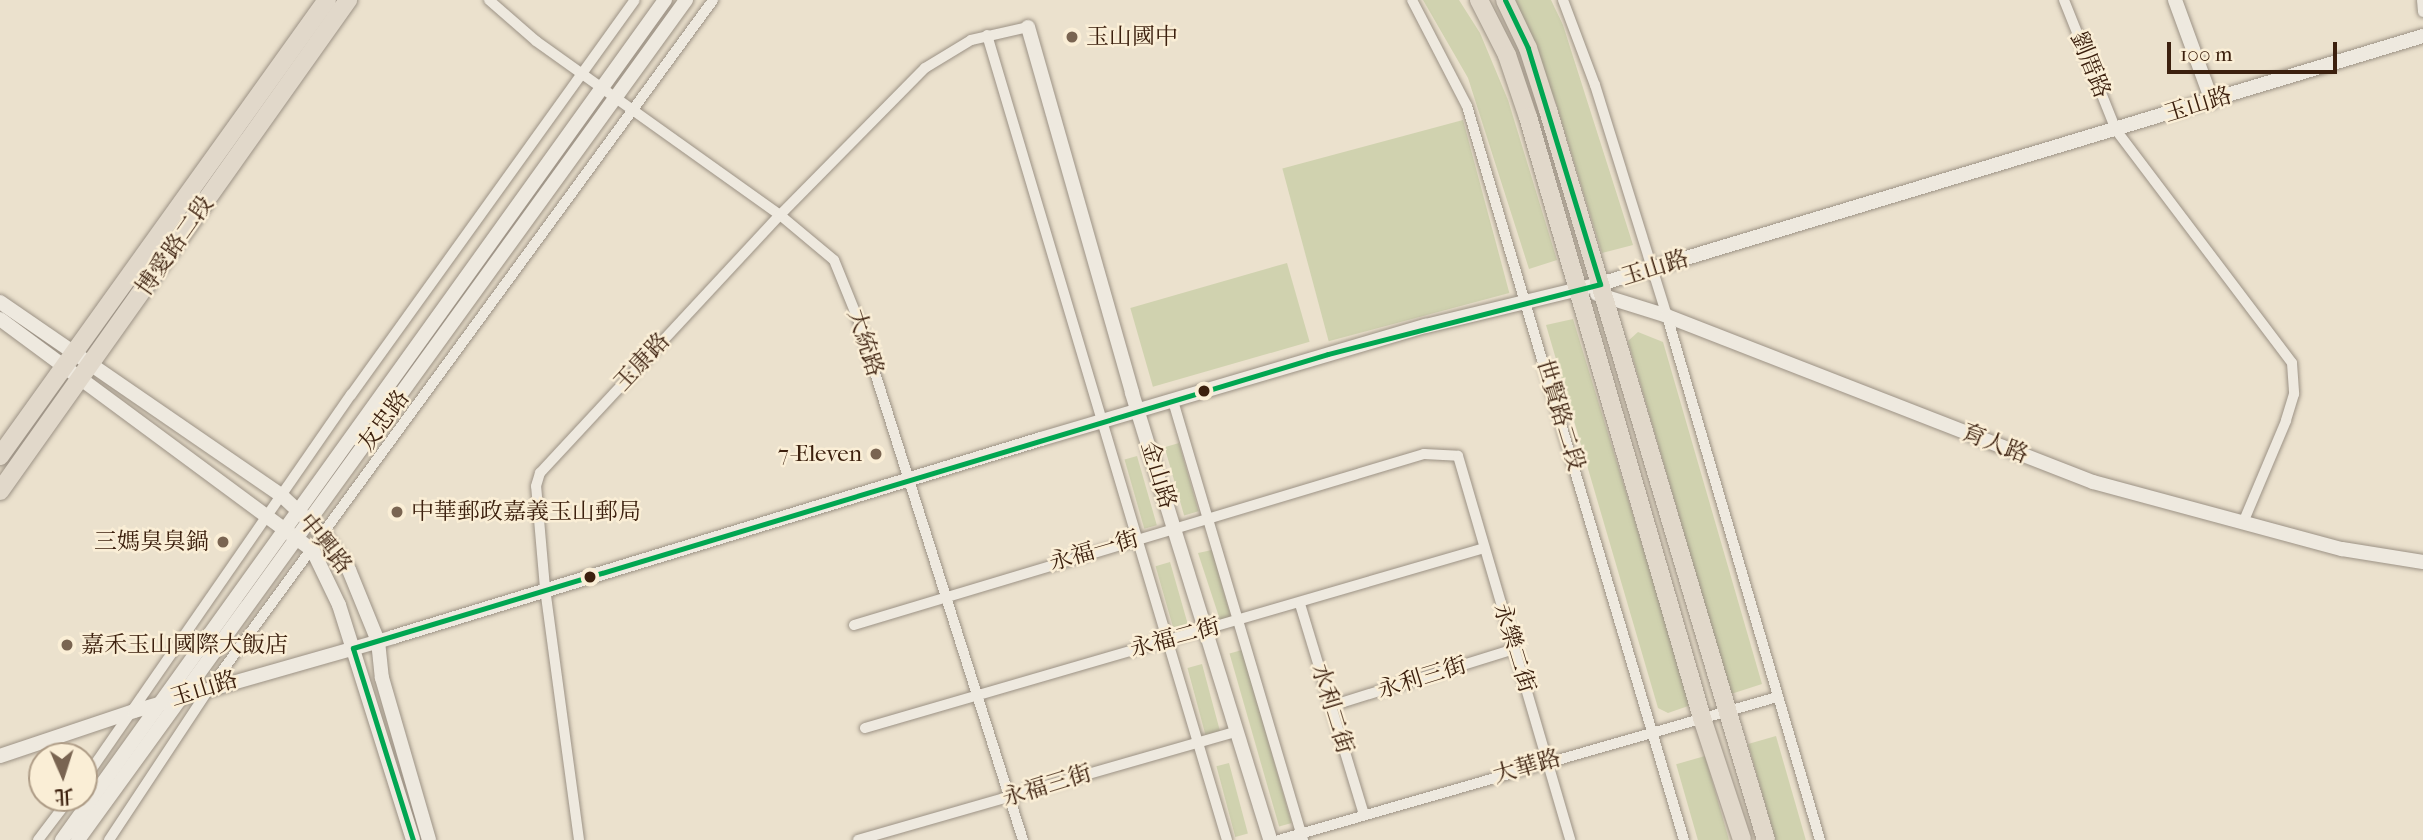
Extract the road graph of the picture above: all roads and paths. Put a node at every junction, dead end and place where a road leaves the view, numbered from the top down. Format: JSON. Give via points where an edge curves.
{"nodes":[{"id":1,"x":327,"y":0,"type":"edge"},
{"id":2,"x":348,"y":0,"type":"edge"},
{"id":3,"x":489,"y":0,"type":"edge"},
{"id":4,"x":635,"y":0,"type":"edge"},
{"id":5,"x":665,"y":0,"type":"edge"},
{"id":6,"x":686,"y":0,"type":"edge"},
{"id":7,"x":713,"y":0,"type":"edge"},
{"id":8,"x":1412,"y":0,"type":"edge"},
{"id":9,"x":1479,"y":0,"type":"edge"},
{"id":10,"x":1505,"y":0,"type":"edge"},
{"id":11,"x":1563,"y":0,"type":"edge"},
{"id":12,"x":2064,"y":0,"type":"edge"},
{"id":13,"x":2175,"y":0,"type":"edge"},
{"id":14,"x":2422,"y":0,"type":"edge"},
{"id":15,"x":2423,"y":12,"type":"edge"},
{"id":16,"x":1028,"y":27,"type":"joint"},
{"id":17,"x":987,"y":35,"type":"junction"},
{"id":18,"x":2423,"y":36,"type":"edge"},
{"id":19,"x":584,"y":70,"type":"junction"},
{"id":20,"x":602,"y":86,"type":"junction"},
{"id":21,"x":615,"y":98,"type":"junction"},
{"id":22,"x":2212,"y":101,"type":"junction"},
{"id":23,"x":632,"y":111,"type":"junction"},
{"id":24,"x":2116,"y":130,"type":"junction"},
{"id":25,"x":780,"y":215,"type":"junction"},
{"id":26,"x":1652,"y":269,"type":"junction"},
{"id":27,"x":1579,"y":287,"type":"junction"},
{"id":28,"x":1602,"y":291,"type":"junction"},
{"id":29,"x":0,"y":294,"type":"edge"},
{"id":30,"x":1527,"y":301,"type":"junction"},
{"id":31,"x":0,"y":302,"type":"edge"},
{"id":32,"x":1667,"y":316,"type":"junction"},
{"id":33,"x":0,"y":319,"type":"edge"},
{"id":34,"x":0,"y":325,"type":"edge"},
{"id":35,"x":36,"y":334,"type":"junction"},
{"id":36,"x":74,"y":352,"type":"junction"},
{"id":37,"x":91,"y":365,"type":"junction"},
{"id":38,"x":63,"y":366,"type":"junction"},
{"id":39,"x":79,"y":380,"type":"junction"},
{"id":40,"x":1173,"y":401,"type":"junction"},
{"id":41,"x":1138,"y":410,"type":"junction"},
{"id":42,"x":1105,"y":421,"type":"junction"},
{"id":43,"x":0,"y":456,"type":"edge"},
{"id":44,"x":1458,"y":456,"type":"joint"},
{"id":45,"x":910,"y":479,"type":"junction"},
{"id":46,"x":0,"y":491,"type":"edge"},
{"id":47,"x":281,"y":495,"type":"junction"},
{"id":48,"x":299,"y":512,"type":"junction"},
{"id":49,"x":269,"y":515,"type":"junction"},
{"id":50,"x":1208,"y":518,"type":"junction"},
{"id":51,"x":311,"y":522,"type":"junction"},
{"id":52,"x":2243,"y":523,"type":"junction"},
{"id":53,"x":1175,"y":528,"type":"junction"},
{"id":54,"x":286,"y":529,"type":"junction"},
{"id":55,"x":325,"y":536,"type":"junction"},
{"id":56,"x":1139,"y":537,"type":"junction"},
{"id":57,"x":298,"y":540,"type":"junction"},
{"id":58,"x":1484,"y":548,"type":"junction"},
{"id":59,"x":313,"y":551,"type":"junction"},
{"id":60,"x":2423,"y":562,"type":"edge"},
{"id":61,"x":545,"y":588,"type":"junction"},
{"id":62,"x":947,"y":596,"type":"junction"},
{"id":63,"x":1300,"y":604,"type":"junction"},
{"id":64,"x":1237,"y":621,"type":"junction"},
{"id":65,"x":854,"y":625,"type":"dead end"},
{"id":66,"x":1204,"y":630,"type":"junction"},
{"id":67,"x":1168,"y":640,"type":"junction"},
{"id":68,"x":378,"y":641,"type":"junction"},
{"id":69,"x":353,"y":648,"type":"junction"},
{"id":70,"x":1514,"y":649,"type":"junction"},
{"id":71,"x":209,"y":690,"type":"junction"},
{"id":72,"x":976,"y":695,"type":"junction"},
{"id":73,"x":181,"y":697,"type":"junction"},
{"id":74,"x":1777,"y":697,"type":"junction"},
{"id":75,"x":164,"y":701,"type":"junction"},
{"id":76,"x":1331,"y":706,"type":"junction"},
{"id":77,"x":134,"y":710,"type":"junction"},
{"id":78,"x":1725,"y":711,"type":"junction"},
{"id":79,"x":1702,"y":718,"type":"junction"},
{"id":80,"x":865,"y":728,"type":"dead end"},
{"id":81,"x":1235,"y":732,"type":"junction"},
{"id":82,"x":1653,"y":732,"type":"junction"},
{"id":83,"x":1198,"y":740,"type":"junction"},
{"id":84,"x":0,"y":755,"type":"edge"},
{"id":85,"x":98,"y":760,"type":"edge"},
{"id":86,"x":1548,"y":761,"type":"junction"},
{"id":87,"x":1010,"y":798,"type":"junction"},
{"id":88,"x":59,"y":812,"type":"edge"},
{"id":89,"x":1364,"y":814,"type":"junction"},
{"id":90,"x":1302,"y":836,"type":"edge"},
{"id":91,"x":38,"y":840,"type":"edge"},
{"id":92,"x":62,"y":840,"type":"edge"},
{"id":93,"x":78,"y":840,"type":"edge"},
{"id":94,"x":109,"y":840,"type":"edge"},
{"id":95,"x":413,"y":840,"type":"edge"},
{"id":96,"x":429,"y":840,"type":"edge"},
{"id":97,"x":579,"y":840,"type":"edge"},
{"id":98,"x":858,"y":840,"type":"edge"},
{"id":99,"x":1023,"y":840,"type":"edge"},
{"id":100,"x":1227,"y":840,"type":"edge"},
{"id":101,"x":1270,"y":840,"type":"edge"},
{"id":102,"x":1279,"y":840,"type":"edge"},
{"id":103,"x":1570,"y":840,"type":"edge"},
{"id":104,"x":1684,"y":840,"type":"edge"},
{"id":105,"x":1742,"y":840,"type":"edge"},
{"id":106,"x":1766,"y":840,"type":"edge"},
{"id":107,"x":1820,"y":840,"type":"edge"}],
"edges":[{"from":1,"to":36,"type":"main road","name":"博愛路二段"},
{"from":2,"to":37,"type":"main road","name":"博愛路二段"},
{"from":3,"to":19,"type":"street","name":"大統路","via":[[536,41]]},
{"from":4,"to":19,"type":"street","name":"友忠路"},
{"from":5,"to":20,"type":"street","name":"友忠路"},
{"from":6,"to":21,"type":"street","name":"友忠路"},
{"from":7,"to":23,"type":"street","name":"友忠路"},
{"from":8,"to":30,"type":"street","name":"世賢路二段","via":[[1467,106]]},
{"from":9,"to":27,"type":"main road","via":[[1507,55]]},
{"from":10,"to":28,"type":"main road","via":[[1528,48]]},
{"from":11,"to":26,"type":"street","via":[[1595,85]]},
{"from":12,"to":24,"type":"street","name":"劉厝路"},
{"from":13,"to":22,"type":"street"},
{"from":14,"to":15,"type":"street"},
{"from":16,"to":17,"type":"street","name":"玉康路"},
{"from":16,"to":41,"type":"street","name":"金山路"},
{"from":17,"to":25,"type":"street","name":"玉康路","via":[[944,52],[925,68]]},
{"from":17,"to":42,"type":"street","name":"金山路"},
{"from":18,"to":22,"type":"street","name":"玉山路"},
{"from":19,"to":20,"type":"street","name":"大統路"},
{"from":19,"to":47,"type":"street","name":"友忠路"},
{"from":20,"to":21,"type":"street","name":"大統路"},
{"from":20,"to":48,"type":"street","name":"友忠路"},
{"from":21,"to":23,"type":"street","name":"大統路"},
{"from":21,"to":51,"type":"street","name":"友忠路"},
{"from":22,"to":24,"type":"street","name":"玉山路"},
{"from":23,"to":25,"type":"street","name":"大統路"},
{"from":23,"to":55,"type":"street","name":"友忠路"},
{"from":24,"to":26,"type":"street","name":"玉山路"},
{"from":24,"to":52,"type":"street","name":"劉厝路","via":[[2292,363],[2294,394],[2286,421]]},
{"from":25,"to":45,"type":"street","name":"大統路","via":[[817,243],[839,270]]},
{"from":25,"to":61,"type":"street","name":"玉康路","via":[[540,473],[536,486]]},
{"from":26,"to":28,"type":"street","name":"玉山路"},
{"from":26,"to":32,"type":"street"},
{"from":27,"to":28,"type":"street","name":"育人路"},
{"from":27,"to":30,"type":"street","name":"玉山路"},
{"from":27,"to":79,"type":"main road"},
{"from":28,"to":32,"type":"street","name":"育人路"},
{"from":28,"to":78,"type":"main road"},
{"from":29,"to":35,"type":"street"},
{"from":30,"to":40,"type":"street","name":"玉山路"},
{"from":30,"to":82,"type":"street","name":"世賢路二段"},
{"from":31,"to":35,"type":"street"},
{"from":32,"to":52,"type":"street","name":"育人路","via":[[2093,482]]},
{"from":32,"to":74,"type":"street"},
{"from":33,"to":35,"type":"street"},
{"from":34,"to":35,"type":"street"},
{"from":35,"to":36,"type":"street","name":"中興路"},
{"from":35,"to":38,"type":"street","name":"中興路"},
{"from":36,"to":37,"type":"street","name":"中興路"},
{"from":36,"to":38,"type":"main road","name":"博愛路二段"},
{"from":37,"to":39,"type":"main road","name":"博愛路二段"},
{"from":37,"to":47,"type":"street","name":"中興路"},
{"from":38,"to":39,"type":"street","name":"中興路"},
{"from":38,"to":43,"type":"main road","name":"博愛路二段"},
{"from":39,"to":46,"type":"main road","name":"博愛路二段"},
{"from":39,"to":49,"type":"street","name":"中興路"},
{"from":40,"to":41,"type":"street","name":"玉山路"},
{"from":40,"to":50,"type":"street","name":"金山路"},
{"from":41,"to":42,"type":"street","name":"玉山路"},
{"from":41,"to":53,"type":"street","name":"金山路"},
{"from":42,"to":45,"type":"street","name":"玉山路"},
{"from":42,"to":56,"type":"street","name":"金山路"},
{"from":44,"to":50,"type":"street","name":"永福一街","via":[[1424,454]]},
{"from":44,"to":58,"type":"street","name":"永樂二街"},
{"from":45,"to":61,"type":"street","name":"玉山路"},
{"from":45,"to":62,"type":"street","name":"大統路"},
{"from":47,"to":48,"type":"street","name":"中興路"},
{"from":47,"to":49,"type":"street","name":"友忠路"},
{"from":48,"to":51,"type":"street","name":"中興路"},
{"from":48,"to":54,"type":"street","name":"友忠路"},
{"from":49,"to":54,"type":"street","name":"中興路"},
{"from":49,"to":77,"type":"street","name":"友忠路"},
{"from":50,"to":53,"type":"street","name":"永福一街"},
{"from":50,"to":64,"type":"street","name":"金山路"},
{"from":51,"to":55,"type":"street","name":"中興路"},
{"from":51,"to":57,"type":"street","name":"友忠路"},
{"from":52,"to":60,"type":"street","name":"育人路","via":[[2342,549]]},
{"from":53,"to":56,"type":"street","name":"永福一街"},
{"from":53,"to":66,"type":"street","name":"金山路"},
{"from":54,"to":57,"type":"street","name":"中興路"},
{"from":54,"to":75,"type":"street","name":"友忠路"},
{"from":55,"to":59,"type":"street","name":"友忠路"},
{"from":55,"to":68,"type":"street","name":"中興路","via":[[349,570]]},
{"from":56,"to":62,"type":"street","name":"永福一街"},
{"from":56,"to":67,"type":"street","name":"金山路"},
{"from":57,"to":59,"type":"street","name":"中興路"},
{"from":57,"to":73,"type":"street","name":"友忠路"},
{"from":58,"to":63,"type":"street","name":"永福二街"},
{"from":58,"to":70,"type":"street","name":"永樂二街"},
{"from":59,"to":69,"type":"street","name":"中興路"},
{"from":59,"to":71,"type":"street","name":"友忠路"},
{"from":61,"to":68,"type":"street","name":"玉山路"},
{"from":61,"to":97,"type":"street","name":"玉康路"},
{"from":62,"to":65,"type":"street","name":"永福一街"},
{"from":62,"to":72,"type":"street","name":"大統路"},
{"from":63,"to":64,"type":"street","name":"永福二街"},
{"from":63,"to":76,"type":"street","name":"水利二街"},
{"from":64,"to":66,"type":"street","name":"永福二街"},
{"from":64,"to":90,"type":"street","name":"金山路"},
{"from":66,"to":67,"type":"street","name":"永福二街"},
{"from":66,"to":81,"type":"street","name":"金山路"},
{"from":67,"to":72,"type":"street","name":"永福二街"},
{"from":67,"to":83,"type":"street","name":"金山路"},
{"from":68,"to":69,"type":"street","name":"玉山路"},
{"from":68,"to":96,"type":"street","name":"中興路","via":[[382,678]]},
{"from":69,"to":71,"type":"street","name":"玉山路"},
{"from":69,"to":95,"type":"street","name":"中興路"},
{"from":70,"to":76,"type":"street","name":"永利三街"},
{"from":70,"to":86,"type":"street","name":"永樂二街"},
{"from":71,"to":73,"type":"street","name":"玉山路"},
{"from":71,"to":94,"type":"street","name":"友忠路"},
{"from":72,"to":80,"type":"street","name":"永福二街"},
{"from":72,"to":87,"type":"street","name":"大統路"},
{"from":73,"to":75,"type":"street","name":"玉山路"},
{"from":73,"to":93,"type":"street","name":"友忠路"},
{"from":74,"to":78,"type":"street","name":"大華路"},
{"from":74,"to":107,"type":"street"},
{"from":75,"to":77,"type":"street","name":"玉山路"},
{"from":75,"to":92,"type":"street","name":"友忠路"},
{"from":76,"to":89,"type":"street","name":"水利二街"},
{"from":77,"to":84,"type":"street","name":"玉山路"},
{"from":77,"to":85,"type":"street","name":"友忠路"},
{"from":78,"to":79,"type":"street","name":"大華路"},
{"from":78,"to":106,"type":"main road"},
{"from":79,"to":82,"type":"street","name":"大華路"},
{"from":79,"to":105,"type":"main road"},
{"from":81,"to":83,"type":"street","name":"永福三街"},
{"from":81,"to":101,"type":"street","name":"金山路"},
{"from":82,"to":86,"type":"street","name":"大華路"},
{"from":82,"to":104,"type":"street","name":"世賢路二段"},
{"from":83,"to":87,"type":"street","name":"永福三街"},
{"from":83,"to":100,"type":"street","name":"金山路"},
{"from":86,"to":89,"type":"street","name":"大華路"},
{"from":86,"to":103,"type":"street","name":"永樂二街"},
{"from":87,"to":98,"type":"street","name":"永福三街"},
{"from":87,"to":99,"type":"street","name":"大統路"},
{"from":88,"to":91,"type":"street"},
{"from":89,"to":90,"type":"street","name":"大華路"},
{"from":90,"to":102,"type":"street","name":"大華路"}]}
